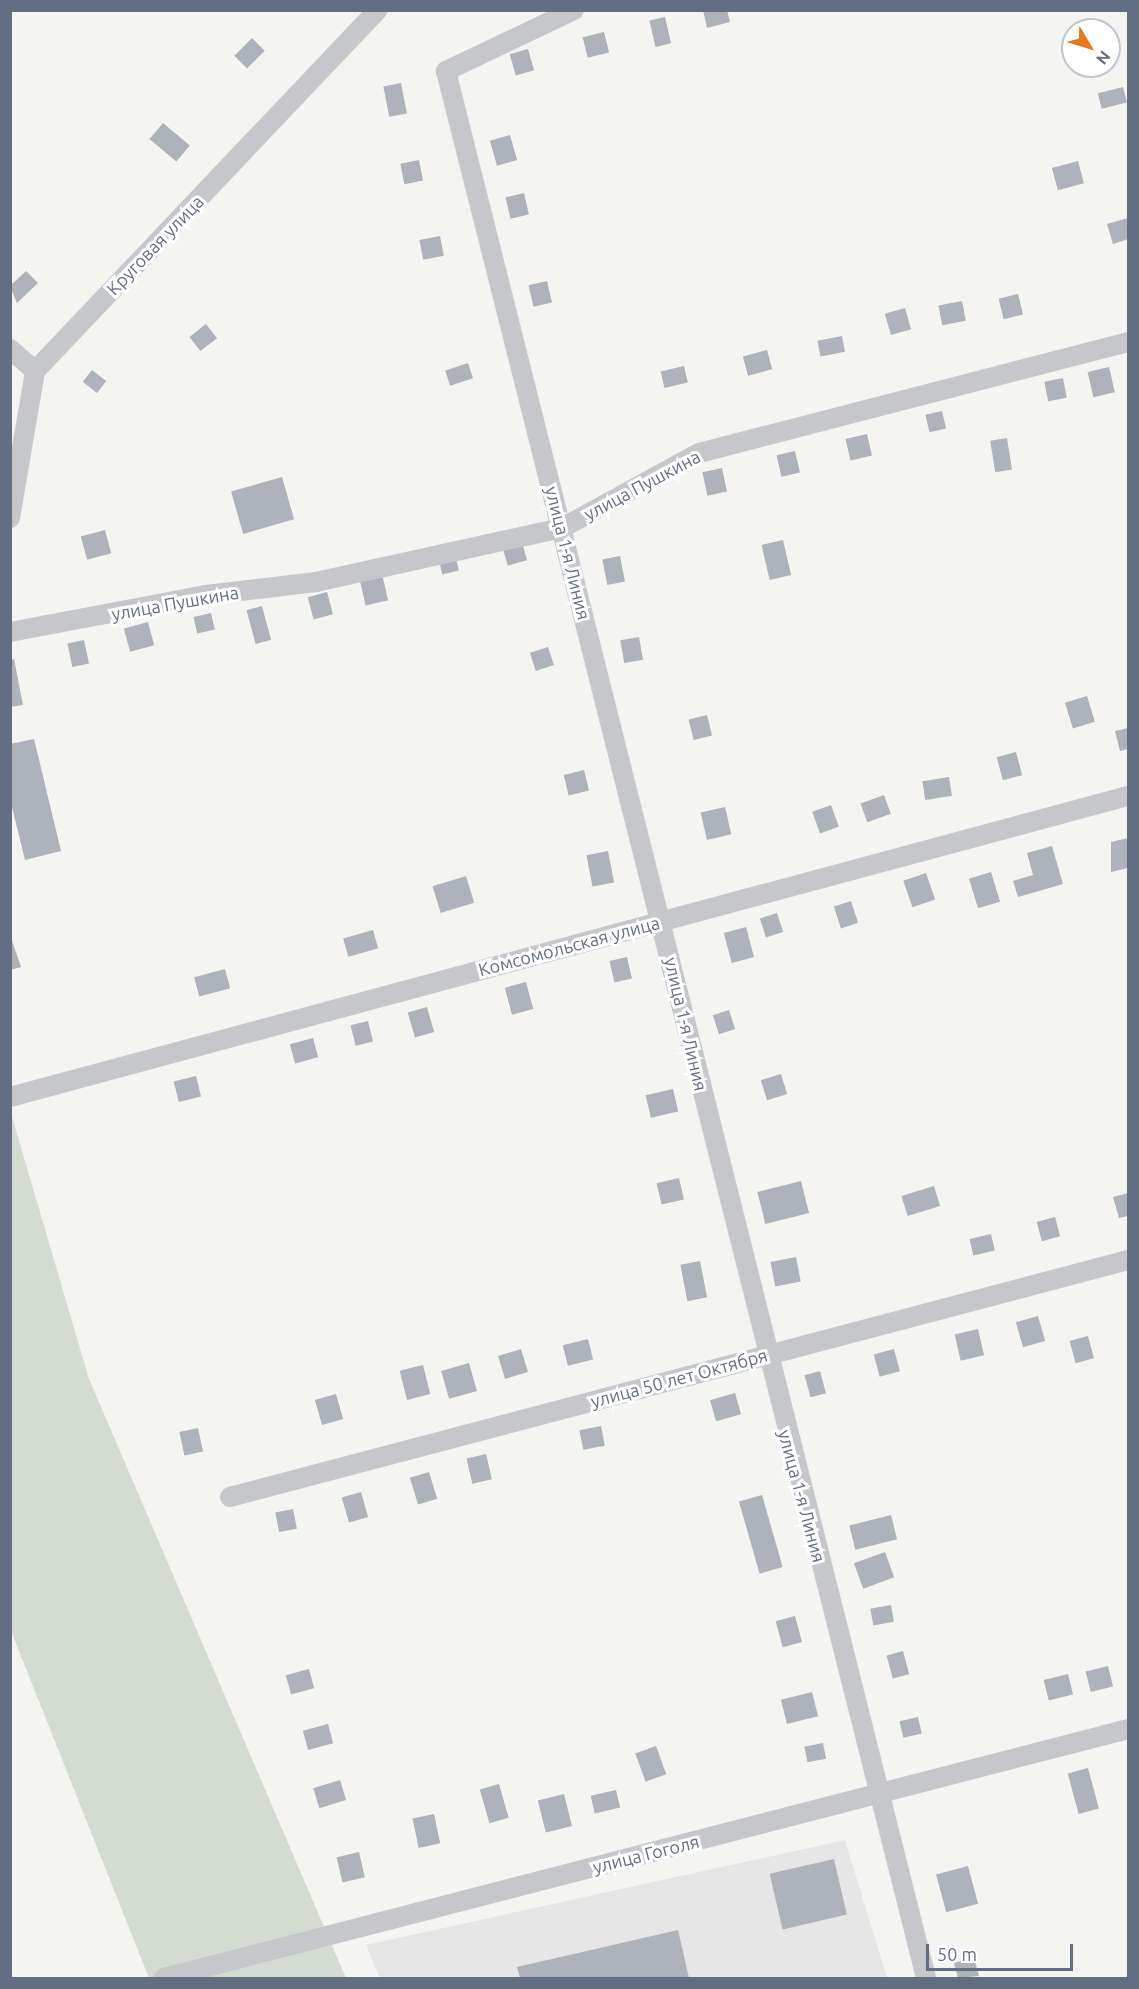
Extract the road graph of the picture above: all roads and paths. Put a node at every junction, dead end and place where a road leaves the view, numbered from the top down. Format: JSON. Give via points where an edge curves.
{"nodes":[{"id":1,"x":378,"y":10,"type":"edge"},
{"id":2,"x":574,"y":10,"type":"edge"},
{"id":3,"x":1128,"y":342,"type":"edge"},
{"id":4,"x":10,"y":349,"type":"edge"},
{"id":5,"x":35,"y":371,"type":"junction"},
{"id":6,"x":10,"y":518,"type":"edge"},
{"id":7,"x":562,"y":528,"type":"junction"},
{"id":8,"x":10,"y":632,"type":"edge"},
{"id":9,"x":1128,"y":796,"type":"edge"},
{"id":10,"x":661,"y":922,"type":"junction"},
{"id":11,"x":10,"y":1097,"type":"edge"},
{"id":12,"x":1128,"y":1260,"type":"edge"},
{"id":13,"x":765,"y":1356,"type":"junction"},
{"id":14,"x":230,"y":1497,"type":"dead end"},
{"id":15,"x":1128,"y":1729,"type":"edge"},
{"id":16,"x":880,"y":1794,"type":"junction"},
{"id":17,"x":164,"y":1978,"type":"edge"},
{"id":18,"x":926,"y":1978,"type":"edge"}],
"edges":[{"from":1,"to":5,"type":"street","name":"Круговая улица"},
{"from":2,"to":7,"type":"street","name":"улица 1-я Линия","via":[[446,70]]},
{"from":3,"to":7,"type":"street","name":"улица Пушкина","via":[[699,453]]},
{"from":4,"to":5,"type":"street"},
{"from":5,"to":6,"type":"street"},
{"from":7,"to":8,"type":"street","name":"улица Пушкина","via":[[316,582],[206,595]]},
{"from":7,"to":10,"type":"street","name":"улица 1-я Линия"},
{"from":9,"to":10,"type":"street","name":"Комсомольская улица"},
{"from":10,"to":11,"type":"street","name":"Комсомольская улица"},
{"from":10,"to":13,"type":"street","name":"улица 1-я Линия"},
{"from":12,"to":13,"type":"street","name":"улица 50 лет Октября"},
{"from":13,"to":14,"type":"street","name":"улица 50 лет Октября"},
{"from":13,"to":16,"type":"street","name":"улица 1-я Линия"},
{"from":15,"to":16,"type":"street","name":"улица Гоголя"},
{"from":16,"to":17,"type":"street","name":"улица Гоголя"},
{"from":16,"to":18,"type":"street","name":"улица 1-я Линия"}]}
